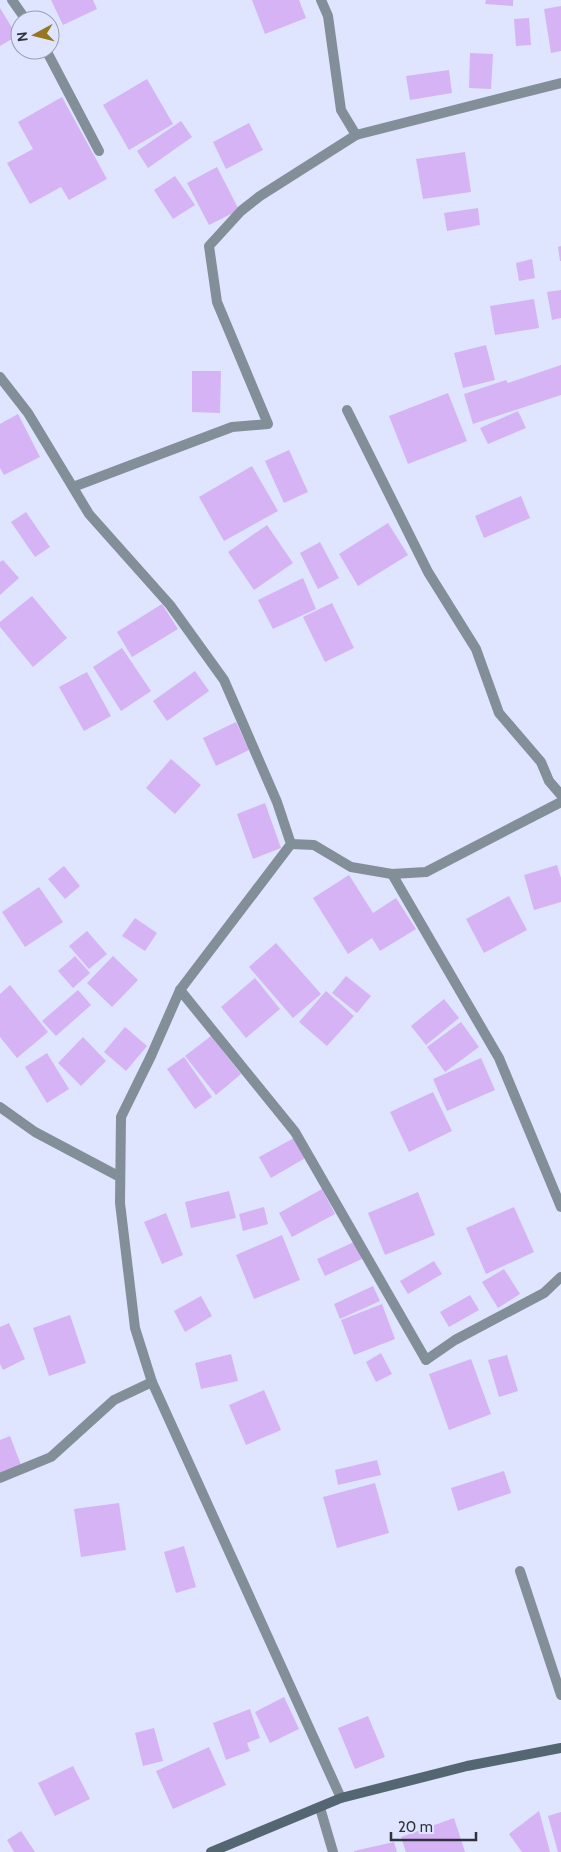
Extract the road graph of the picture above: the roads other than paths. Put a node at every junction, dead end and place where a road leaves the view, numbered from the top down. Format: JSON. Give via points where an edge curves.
{"nodes":[{"id":1,"x":321,"y":0,"type":"edge"},
{"id":2,"x":51,"y":60,"type":"edge"},
{"id":3,"x":561,"y":83,"type":"edge"},
{"id":4,"x":356,"y":135,"type":"junction"},
{"id":5,"x":99,"y":151,"type":"dead end"},
{"id":6,"x":0,"y":377,"type":"edge"},
{"id":7,"x":346,"y":410,"type":"dead end"},
{"id":8,"x":73,"y":487,"type":"junction"},
{"id":9,"x":561,"y":795,"type":"edge"},
{"id":10,"x":561,"y":802,"type":"edge"},
{"id":11,"x":291,"y":844,"type":"junction"},
{"id":12,"x":392,"y":874,"type":"junction"},
{"id":13,"x":180,"y":990,"type":"junction"},
{"id":14,"x":0,"y":1107,"type":"edge"},
{"id":15,"x":120,"y":1178,"type":"junction"},
{"id":16,"x":561,"y":1207,"type":"edge"},
{"id":17,"x":561,"y":1277,"type":"edge"},
{"id":18,"x":152,"y":1382,"type":"junction"},
{"id":19,"x":0,"y":1478,"type":"edge"},
{"id":20,"x":520,"y":1571,"type":"dead end"},
{"id":21,"x":561,"y":1695,"type":"edge"},
{"id":22,"x":561,"y":1748,"type":"edge"},
{"id":23,"x":341,"y":1798,"type":"junction"},
{"id":24,"x":320,"y":1808,"type":"junction"},
{"id":25,"x":211,"y":1852,"type":"edge"},
{"id":26,"x":333,"y":1852,"type":"edge"}],
"edges":[{"from":1,"to":4,"type":"street","via":[[328,16],[341,110]]},
{"from":2,"to":5,"type":"street"},
{"from":3,"to":4,"type":"street"},
{"from":4,"to":8,"type":"street","via":[[260,196],[241,211],[209,246],[217,302],[268,424],[232,427]]},
{"from":6,"to":8,"type":"street","via":[[28,413]]},
{"from":7,"to":9,"type":"street","via":[[428,572],[476,649],[499,713],[542,762],[550,781]]},
{"from":8,"to":11,"type":"street","via":[[89,514],[170,605],[224,680],[277,802]]},
{"from":10,"to":12,"type":"street","via":[[426,872]]},
{"from":11,"to":12,"type":"street","via":[[314,845],[350,867]]},
{"from":11,"to":13,"type":"street"},
{"from":12,"to":16,"type":"street","via":[[499,1058]]},
{"from":13,"to":15,"type":"street","via":[[121,1117]]},
{"from":13,"to":17,"type":"street","via":[[295,1132],[426,1360],[455,1340],[544,1293]]},
{"from":14,"to":15,"type":"street","via":[[35,1132]]},
{"from":15,"to":18,"type":"street","via":[[135,1328]]},
{"from":18,"to":19,"type":"street","via":[[114,1400],[52,1457]]},
{"from":18,"to":23,"type":"street"},
{"from":20,"to":21,"type":"street"},
{"from":22,"to":23,"type":"street","via":[[467,1766]]},
{"from":23,"to":24,"type":"street"},
{"from":24,"to":25,"type":"street"},
{"from":24,"to":26,"type":"street"}]}
